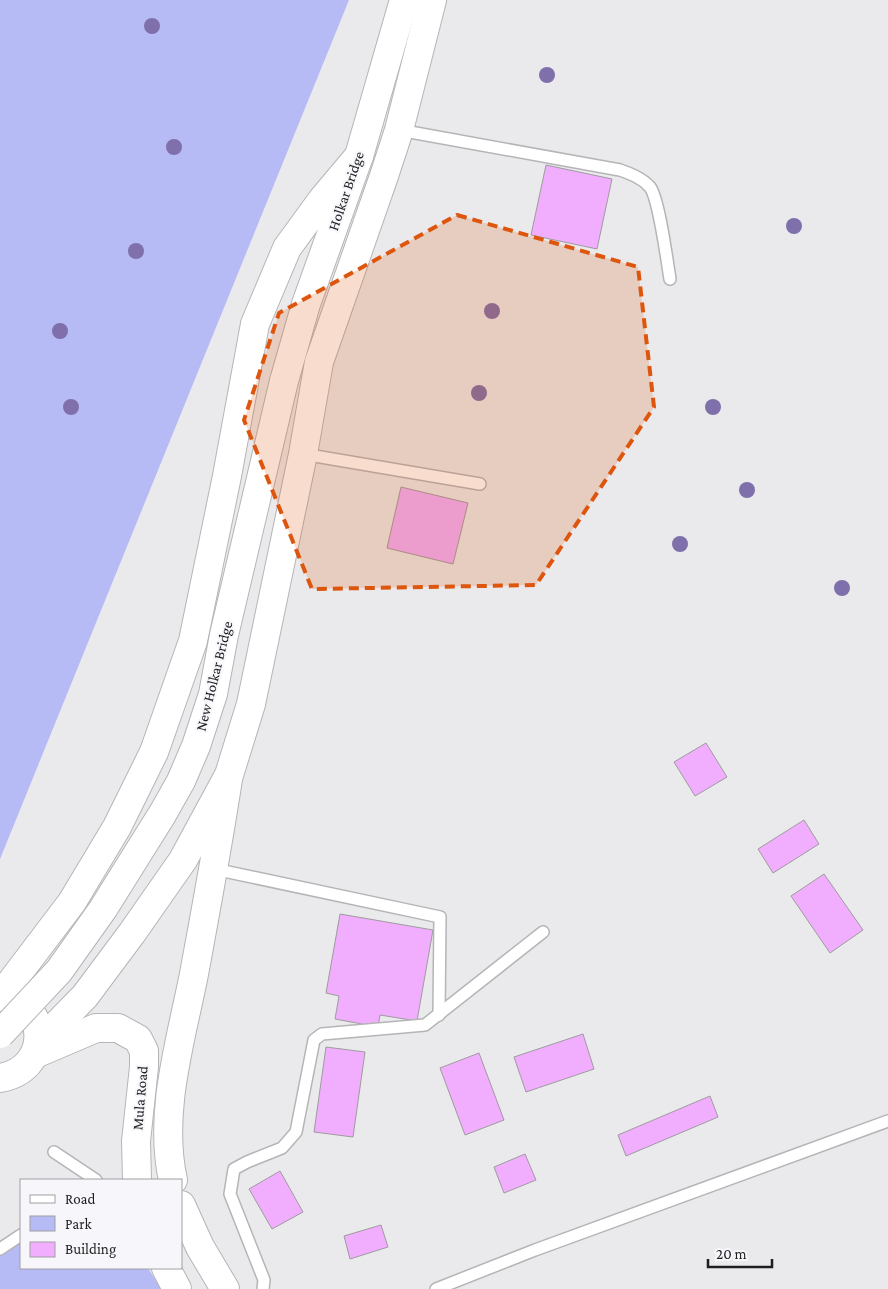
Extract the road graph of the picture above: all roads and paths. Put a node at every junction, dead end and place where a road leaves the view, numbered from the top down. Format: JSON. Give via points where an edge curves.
{"nodes":[{"id":1,"x":404,"y":0,"type":"edge"},
{"id":2,"x":432,"y":0,"type":"edge"},
{"id":3,"x":399,"y":130,"type":"junction"},
{"id":4,"x":359,"y":156,"type":"junction"},
{"id":5,"x":670,"y":279,"type":"dead end"},
{"id":6,"x":284,"y":381,"type":"joint"},
{"id":7,"x":303,"y":454,"type":"junction"},
{"id":8,"x":480,"y":484,"type":"dead end"},
{"id":9,"x":229,"y":776,"type":"junction"},
{"id":10,"x":214,"y":869,"type":"junction"},
{"id":11,"x":543,"y":932,"type":"dead end"},
{"id":12,"x":0,"y":997,"type":"edge"},
{"id":13,"x":439,"y":1015,"type":"junction"},
{"id":14,"x":0,"y":1034,"type":"edge"},
{"id":15,"x":36,"y":1049,"type":"junction"},
{"id":16,"x":0,"y":1078,"type":"edge"},
{"id":17,"x":888,"y":1121,"type":"edge"},
{"id":18,"x":54,"y":1152,"type":"dead end"},
{"id":19,"x":94,"y":1179,"type":"edge"},
{"id":20,"x":137,"y":1179,"type":"edge"},
{"id":21,"x":173,"y":1179,"type":"edge"},
{"id":22,"x":182,"y":1207,"type":"edge"},
{"id":23,"x":20,"y":1236,"type":"edge"},
{"id":24,"x":0,"y":1250,"type":"edge"},
{"id":25,"x":167,"y":1269,"type":"edge"},
{"id":26,"x":177,"y":1289,"type":"edge"},
{"id":27,"x":225,"y":1289,"type":"edge"},
{"id":28,"x":263,"y":1289,"type":"edge"},
{"id":29,"x":436,"y":1289,"type":"edge"}],
"edges":[{"from":1,"to":4,"type":"main road","name":"Holkar Bridge"},
{"from":2,"to":3,"type":"main road"},
{"from":3,"to":5,"type":"lane","via":[[620,170],[637,177],[651,188]]},
{"from":3,"to":7,"type":"main road","via":[[319,362]]},
{"from":4,"to":6,"type":"main road","name":"Holkar Bridge","via":[[306,304]]},
{"from":4,"to":12,"type":"main road","via":[[287,248],[255,324],[193,640],[154,752],[117,827],[72,902]]},
{"from":6,"to":14,"type":"main road","name":"New Holkar Bridge","bridge":true,"via":[[213,694],[181,781],[103,909],[59,971]]},
{"from":7,"to":8,"type":"lane"},
{"from":7,"to":9,"type":"main road","via":[[251,704]]},
{"from":9,"to":10,"type":"main road"},
{"from":9,"to":15,"type":"main road","via":[[183,860],[132,933],[84,996]]},
{"from":10,"to":13,"type":"lane","via":[[440,917]]},
{"from":10,"to":21,"type":"main road","via":[[174,1075],[169,1113]]},
{"from":11,"to":13,"type":"lane"},
{"from":12,"to":15,"type":"main road","via":[[16,1001],[30,1012],[38,1032]]},
{"from":13,"to":28,"type":"lane","via":[[425,1025],[322,1034],[314,1040],[296,1132],[282,1148],[234,1169],[230,1194],[264,1280]]},
{"from":15,"to":16,"type":"main road","via":[[29,1064],[10,1076]]},
{"from":15,"to":20,"type":"main road","name":"Mula Road","via":[[96,1028],[118,1028],[138,1039],[144,1051],[144,1067],[136,1141]]},
{"from":17,"to":29,"type":"lane"},
{"from":18,"to":19,"type":"lane"},
{"from":22,"to":27,"type":"main road","via":[[200,1247]]},
{"from":23,"to":24,"type":"lane"},
{"from":25,"to":26,"type":"main road"}]}
